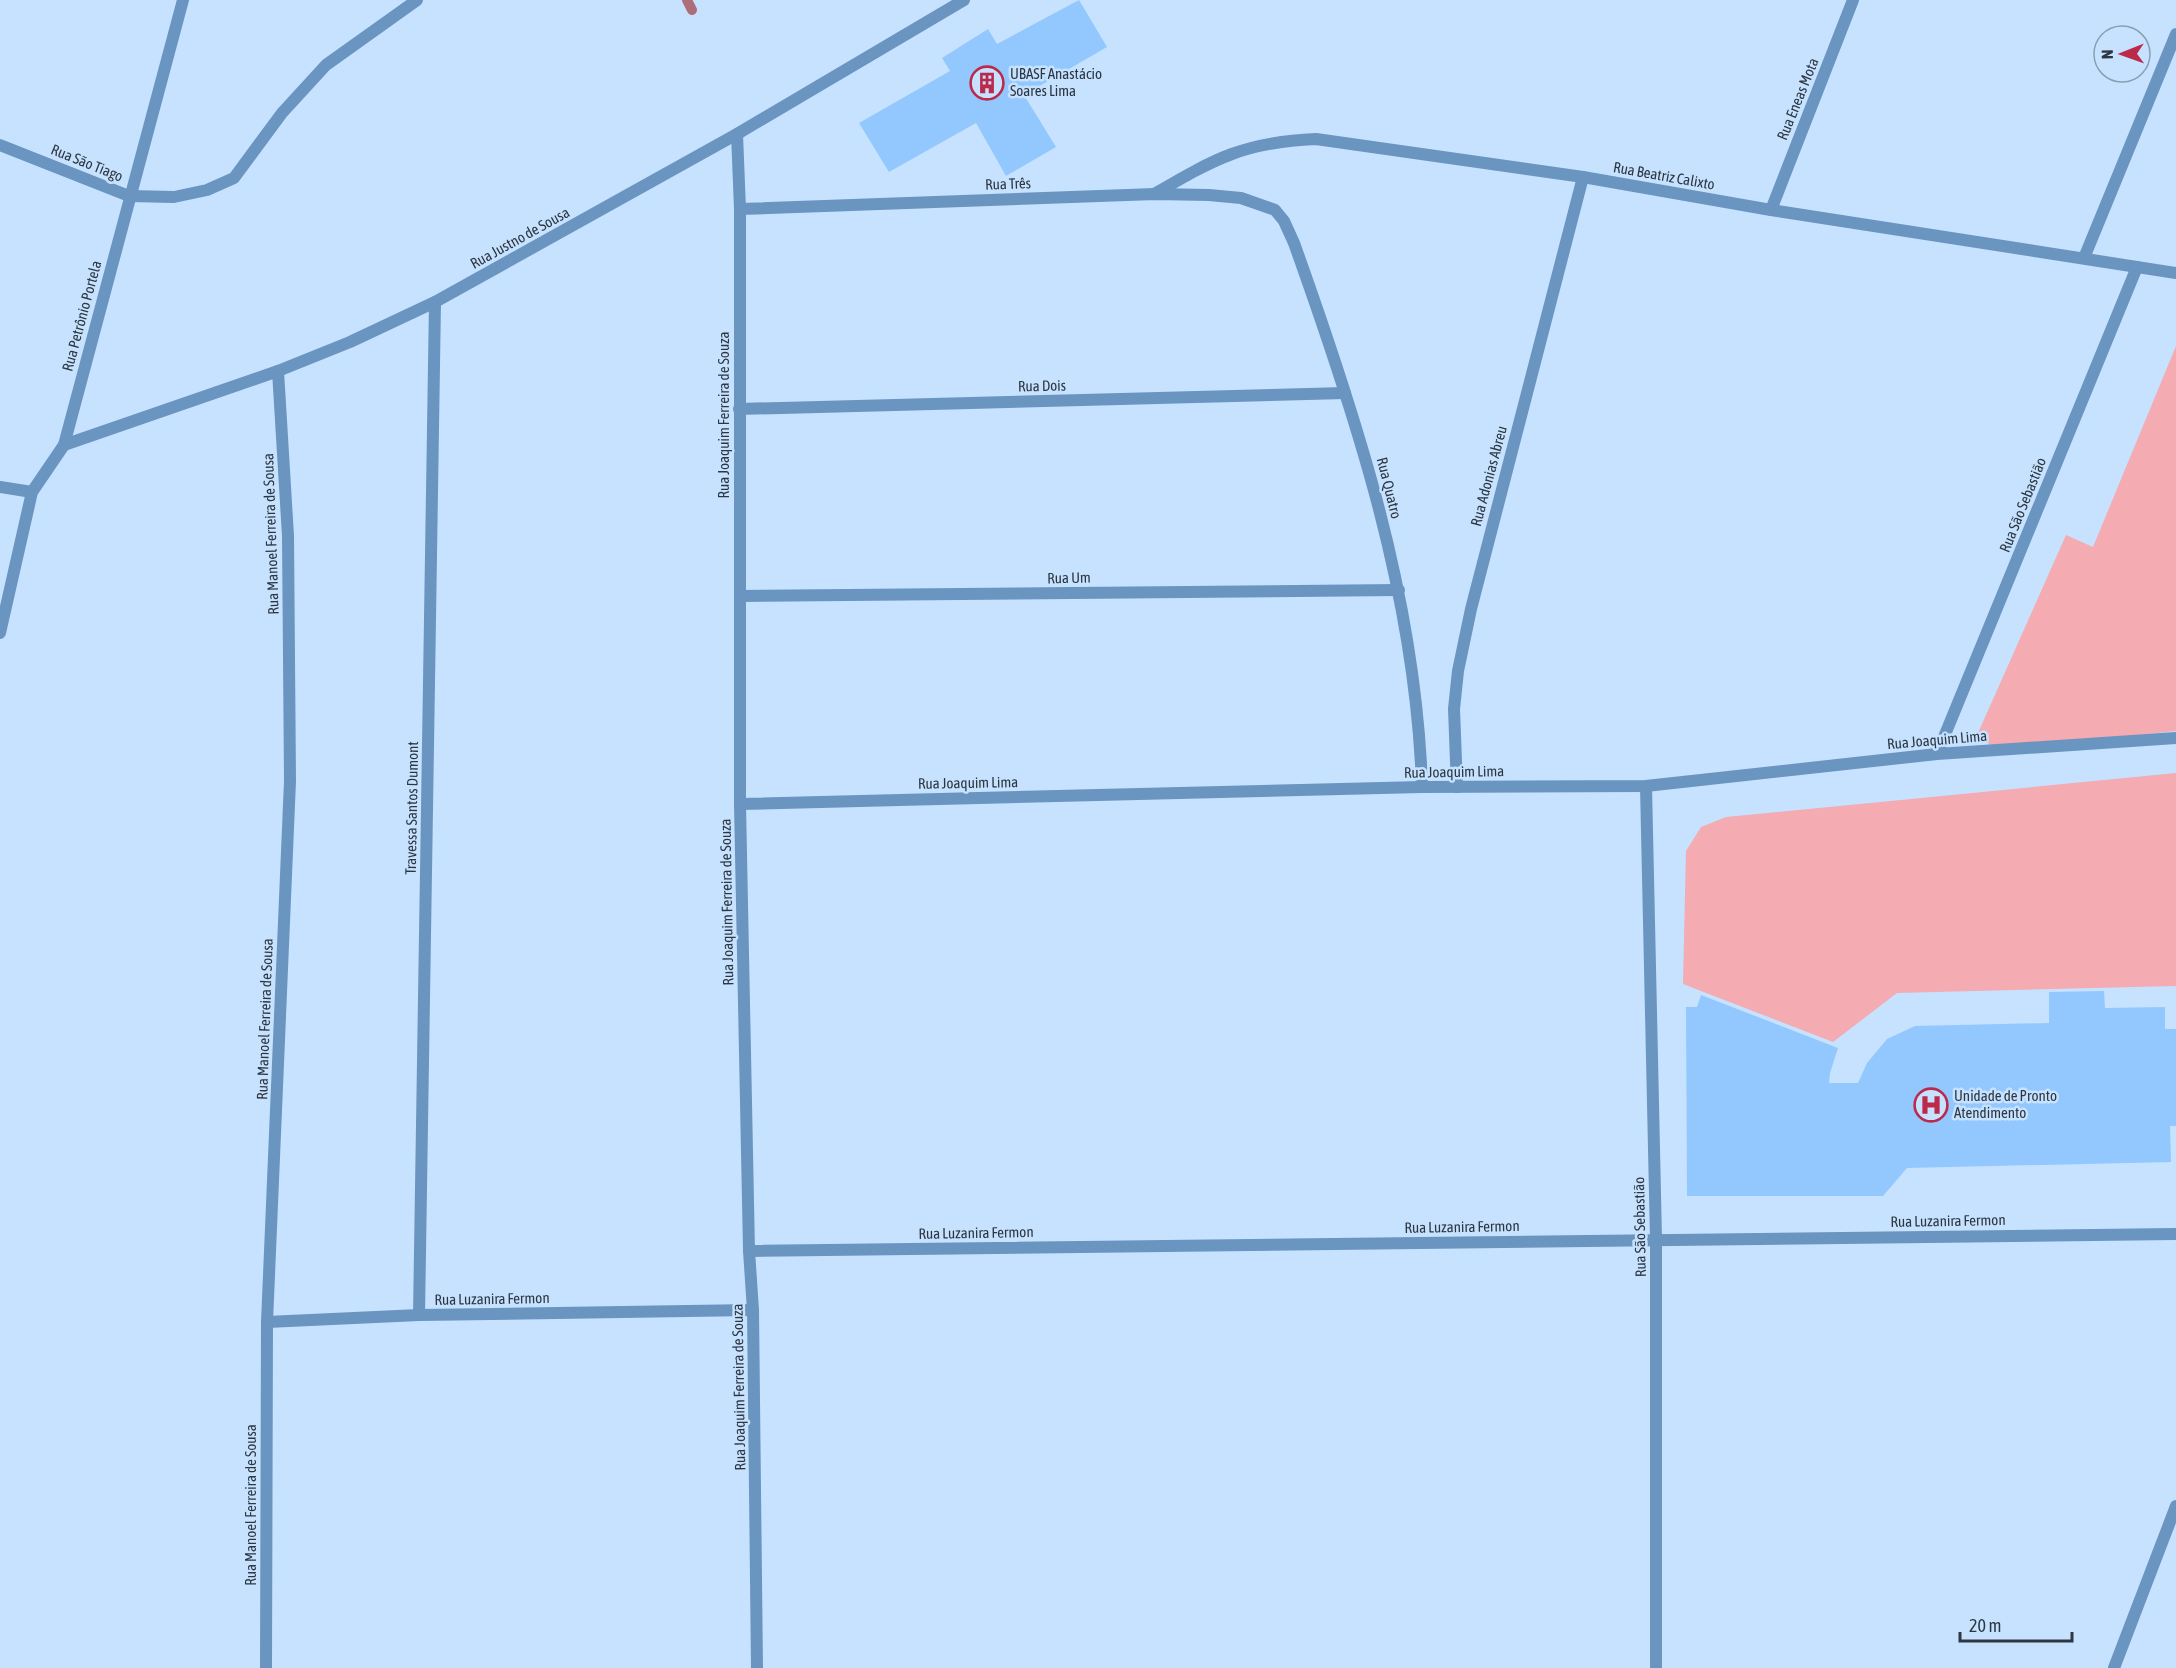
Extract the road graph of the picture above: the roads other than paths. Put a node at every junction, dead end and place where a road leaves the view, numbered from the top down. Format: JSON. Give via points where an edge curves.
{"nodes":[{"id":1,"x":183,"y":0,"type":"edge"},
{"id":2,"x":417,"y":0,"type":"edge"},
{"id":3,"x":964,"y":0,"type":"edge"},
{"id":4,"x":1853,"y":0,"type":"edge"},
{"id":5,"x":2176,"y":34,"type":"edge"},
{"id":6,"x":737,"y":135,"type":"junction"},
{"id":7,"x":0,"y":145,"type":"edge"},
{"id":8,"x":1582,"y":177,"type":"junction"},
{"id":9,"x":1155,"y":194,"type":"junction"},
{"id":10,"x":129,"y":196,"type":"junction"},
{"id":11,"x":740,"y":209,"type":"junction"},
{"id":12,"x":1275,"y":210,"type":"joint"},
{"id":13,"x":1771,"y":210,"type":"junction"},
{"id":14,"x":2084,"y":258,"type":"junction"},
{"id":15,"x":2137,"y":267,"type":"junction"},
{"id":16,"x":2176,"y":273,"type":"edge"},
{"id":17,"x":435,"y":302,"type":"junction"},
{"id":18,"x":278,"y":371,"type":"junction"},
{"id":19,"x":1345,"y":393,"type":"junction"},
{"id":20,"x":739,"y":409,"type":"junction"},
{"id":21,"x":64,"y":445,"type":"junction"},
{"id":22,"x":0,"y":487,"type":"edge"},
{"id":23,"x":32,"y":492,"type":"junction"},
{"id":24,"x":1399,"y":590,"type":"junction"},
{"id":25,"x":740,"y":596,"type":"junction"},
{"id":26,"x":0,"y":633,"type":"edge"},
{"id":27,"x":2173,"y":739,"type":"edge"},
{"id":28,"x":1937,"y":754,"type":"junction"},
{"id":29,"x":1646,"y":786,"type":"junction"},
{"id":30,"x":1422,"y":787,"type":"junction"},
{"id":31,"x":1457,"y":787,"type":"junction"},
{"id":32,"x":740,"y":804,"type":"junction"},
{"id":33,"x":2176,"y":1234,"type":"edge"},
{"id":34,"x":1656,"y":1239,"type":"junction"},
{"id":35,"x":749,"y":1251,"type":"junction"},
{"id":36,"x":753,"y":1310,"type":"junction"},
{"id":37,"x":419,"y":1315,"type":"junction"},
{"id":38,"x":267,"y":1322,"type":"junction"},
{"id":39,"x":2176,"y":1506,"type":"edge"},
{"id":40,"x":266,"y":1668,"type":"edge"},
{"id":41,"x":757,"y":1668,"type":"edge"},
{"id":42,"x":1656,"y":1668,"type":"edge"},
{"id":43,"x":2114,"y":1668,"type":"edge"}],
"edges":[{"from":1,"to":10,"type":"street","name":"Rua Petrônio Portela"},
{"from":2,"to":10,"type":"street","name":"Rua São Tiago","via":[[326,65],[282,113],[234,178],[207,190],[174,196]]},
{"from":3,"to":6,"type":"street","name":"Rua Justno de Sousa"},
{"from":4,"to":13,"type":"street","name":"Rua Eneas Mota"},
{"from":5,"to":14,"type":"street"},
{"from":6,"to":11,"type":"street","name":"Rua Joaquim Ferreira de Souza"},
{"from":6,"to":17,"type":"street","name":"Rua Justno de Sousa"},
{"from":7,"to":10,"type":"street","name":"Rua São Tiago"},
{"from":8,"to":9,"type":"street","name":"Rua Beatriz Calixto","via":[[1316,139],[1277,141],[1222,156]]},
{"from":8,"to":13,"type":"street","name":"Rua Beatriz Calixto"},
{"from":8,"to":31,"type":"street","name":"Rua Adonias Abreu","via":[[1460,660],[1454,709]]},
{"from":9,"to":11,"type":"street","name":"Rua Três"},
{"from":9,"to":12,"type":"street","name":"Rua Três","via":[[1241,198]]},
{"from":10,"to":21,"type":"street","name":"Rua Petrônio Portela"},
{"from":11,"to":20,"type":"street","name":"Rua Joaquim Ferreira de Souza"},
{"from":12,"to":19,"type":"street","name":"Rua Quatro","via":[[1294,243]]},
{"from":13,"to":14,"type":"street","name":"Rua Beatriz Calixto"},
{"from":14,"to":15,"type":"street","name":"Rua Beatriz Calixto"},
{"from":15,"to":16,"type":"street","name":"Rua Beatriz Calixto"},
{"from":15,"to":28,"type":"street","name":"Rua São Sebastião"},
{"from":17,"to":18,"type":"street","name":"Rua Justno de Sousa"},
{"from":17,"to":37,"type":"street","name":"Travessa Santos Dumont"},
{"from":18,"to":21,"type":"street","name":"Rua Justno de Sousa"},
{"from":18,"to":38,"type":"street","name":"Rua Manoel Ferreira de Sousa","via":[[288,536],[290,781]]},
{"from":19,"to":20,"type":"street","name":"Rua Dois"},
{"from":19,"to":24,"type":"street","name":"Rua Quatro","via":[[1370,470]]},
{"from":20,"to":25,"type":"street","name":"Rua Joaquim Ferreira de Souza"},
{"from":21,"to":23,"type":"street","name":"Rua Petrônio Portela"},
{"from":22,"to":23,"type":"street"},
{"from":23,"to":26,"type":"street","name":"Rua Petrônio Portela"},
{"from":24,"to":25,"type":"street","name":"Rua Um"},
{"from":24,"to":30,"type":"street","name":"Rua Quatro"},
{"from":25,"to":32,"type":"street","name":"Rua Joaquim Ferreira de Souza"},
{"from":27,"to":28,"type":"street","name":"Rua Joaquim Lima"},
{"from":28,"to":29,"type":"street","name":"Rua Joaquim Lima"},
{"from":29,"to":31,"type":"street","name":"Rua Joaquim Lima"},
{"from":29,"to":34,"type":"street","name":"Rua São Sebastião"},
{"from":30,"to":31,"type":"street","name":"Rua Joaquim Lima"},
{"from":30,"to":32,"type":"street","name":"Rua Joaquim Lima"},
{"from":32,"to":35,"type":"street","name":"Rua Joaquim Ferreira de Souza"},
{"from":33,"to":34,"type":"street","name":"Rua Luzanira Fermon"},
{"from":34,"to":35,"type":"street","name":"Rua Luzanira Fermon"},
{"from":34,"to":42,"type":"street","name":"Rua São Sebastião"},
{"from":35,"to":36,"type":"street","name":"Rua Joaquim Ferreira de Souza"},
{"from":36,"to":37,"type":"street","name":"Rua Luzanira Fermon"},
{"from":36,"to":41,"type":"street","name":"Rua Joaquim Ferreira de Souza"},
{"from":37,"to":38,"type":"street","name":"Rua Luzanira Fermon"},
{"from":38,"to":40,"type":"street","name":"Rua Manoel Ferreira de Sousa"},
{"from":39,"to":43,"type":"street"}]}
